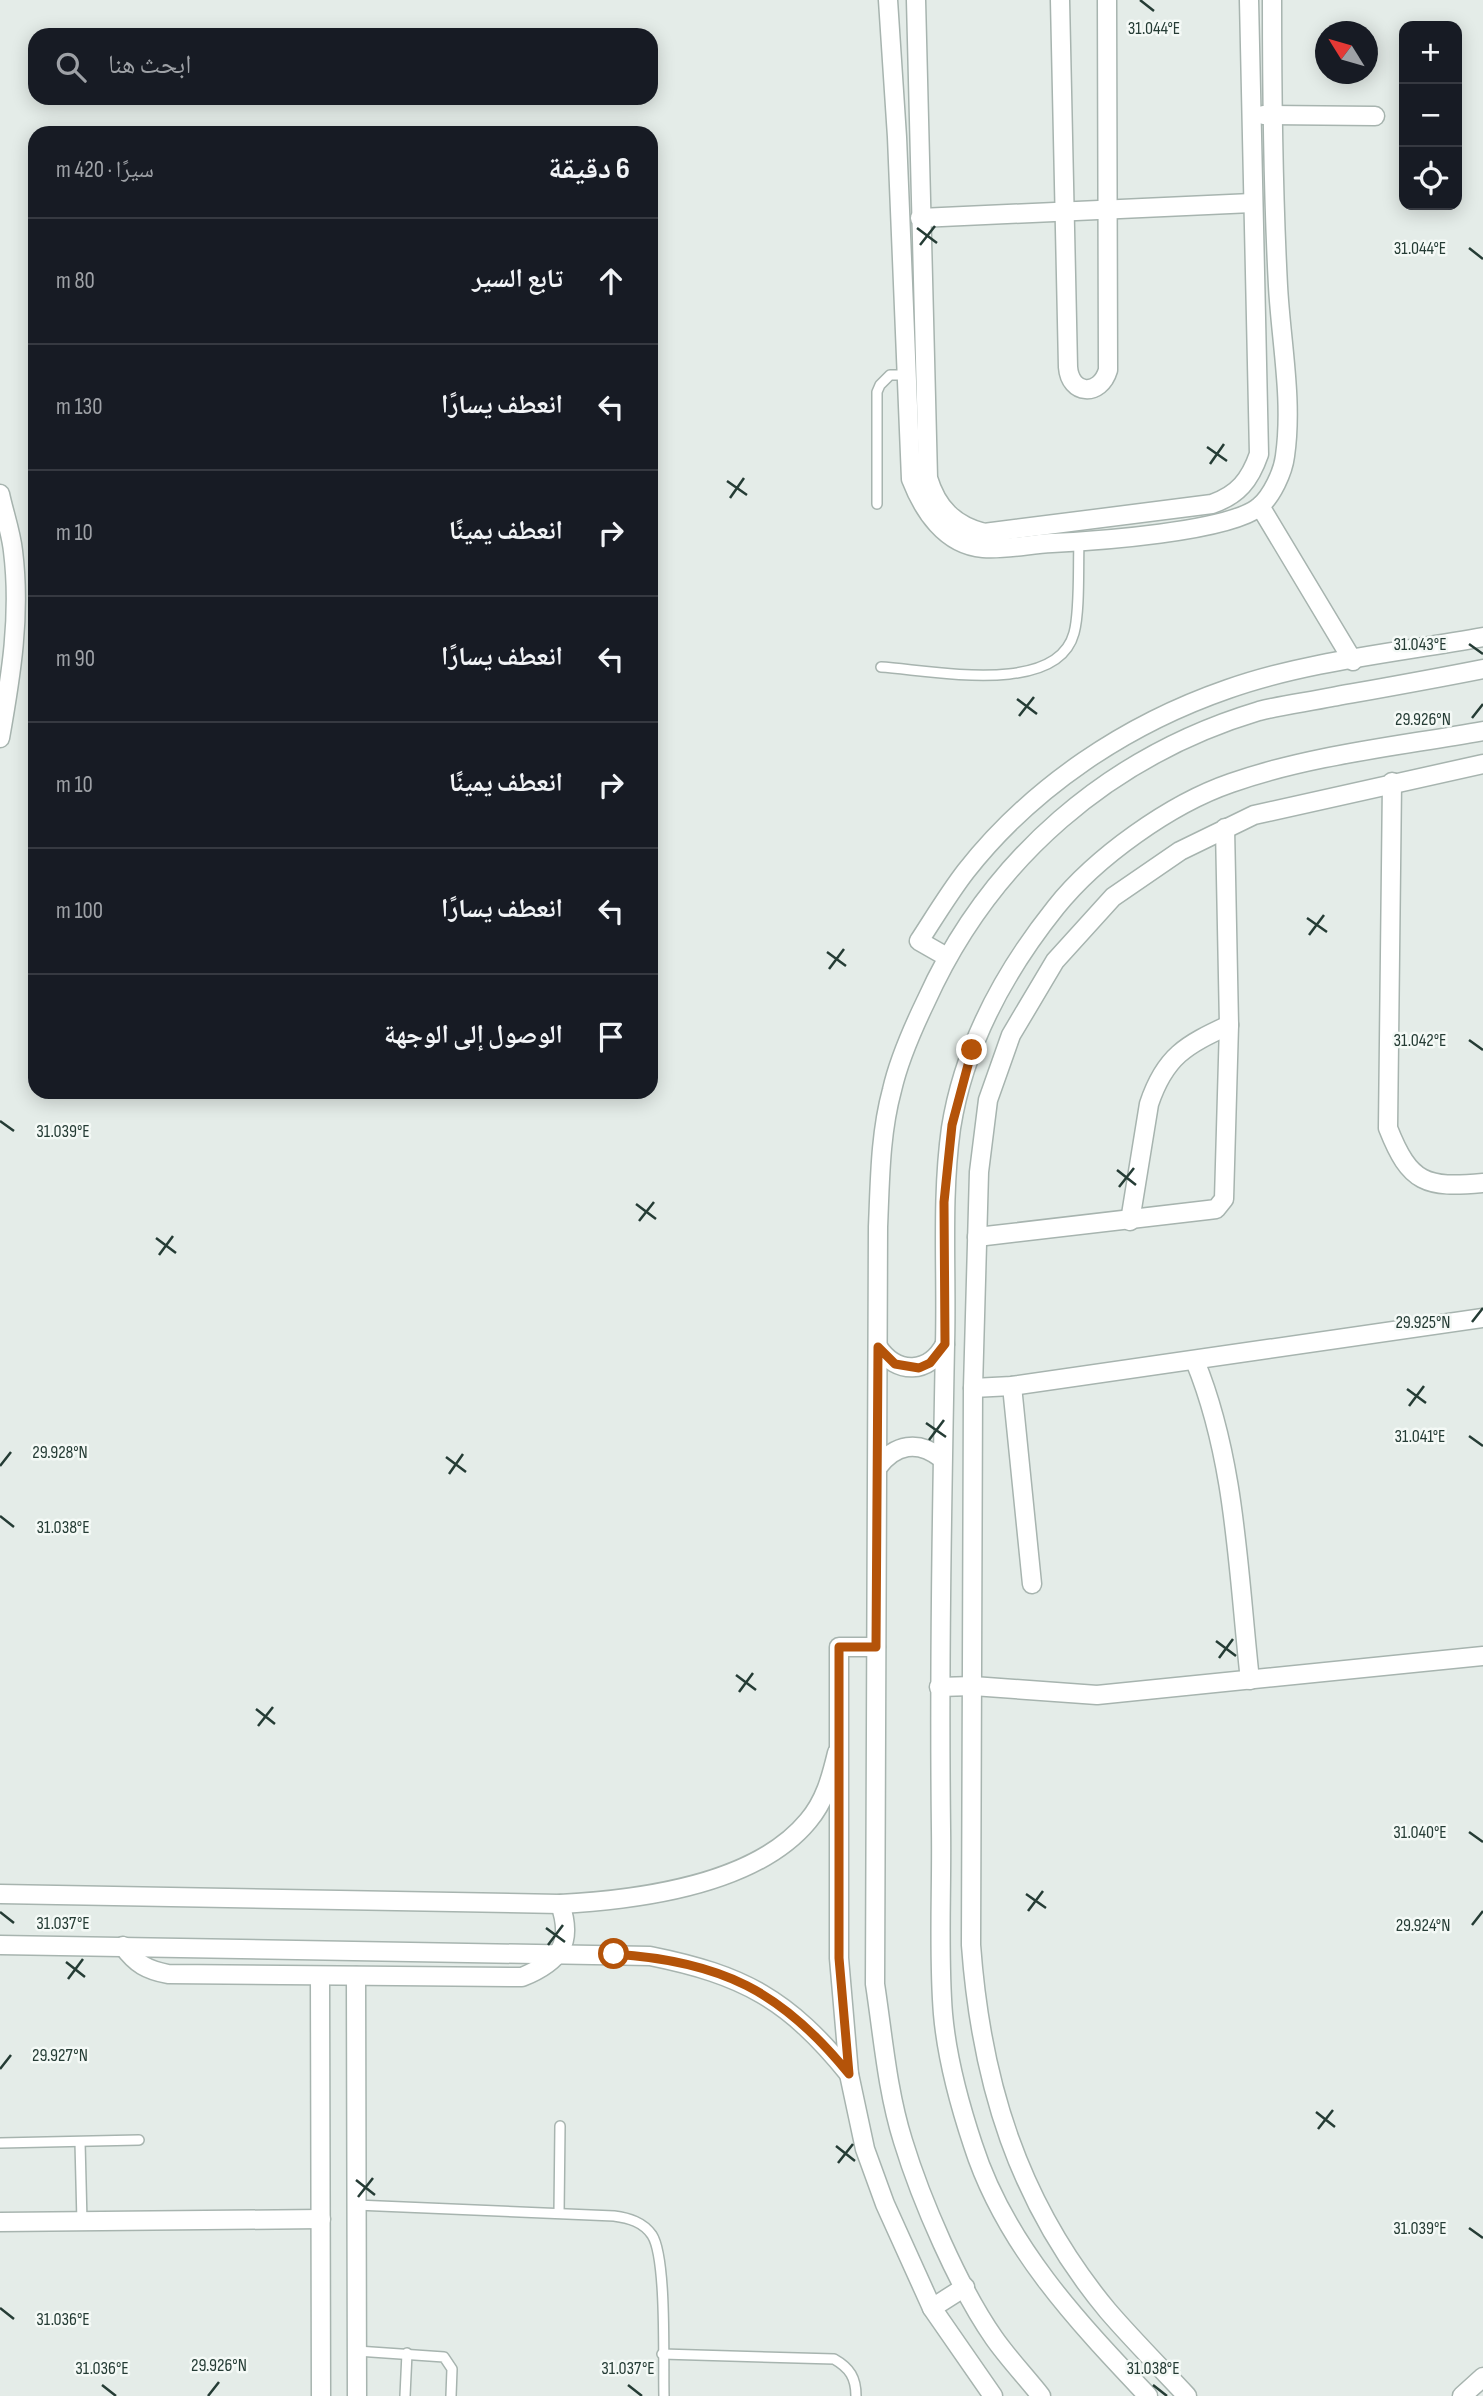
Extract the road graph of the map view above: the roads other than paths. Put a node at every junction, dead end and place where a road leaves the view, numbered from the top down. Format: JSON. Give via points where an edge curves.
{"nodes":[{"id":1,"x":888,"y":0,"type":"edge"},
{"id":2,"x":916,"y":0,"type":"edge"},
{"id":3,"x":1060,"y":0,"type":"edge"},
{"id":4,"x":1107,"y":0,"type":"edge"},
{"id":5,"x":1249,"y":0,"type":"edge"},
{"id":6,"x":1272,"y":0,"type":"edge"},
{"id":7,"x":1252,"y":114,"type":"junction"},
{"id":8,"x":1272,"y":115,"type":"junction"},
{"id":9,"x":1375,"y":116,"type":"dead end"},
{"id":10,"x":897,"y":137,"type":"junction"},
{"id":11,"x":919,"y":137,"type":"junction"},
{"id":12,"x":1252,"y":204,"type":"junction"},
{"id":13,"x":1107,"y":210,"type":"junction"},
{"id":14,"x":1063,"y":212,"type":"junction"},
{"id":15,"x":920,"y":218,"type":"junction"},
{"id":16,"x":904,"y":281,"type":"junction"},
{"id":17,"x":924,"y":281,"type":"junction"},
{"id":18,"x":1279,"y":318,"type":"junction"},
{"id":19,"x":1259,"y":319,"type":"junction"},
{"id":20,"x":928,"y":374,"type":"junction"},
{"id":21,"x":905,"y":375,"type":"junction"},
{"id":22,"x":1288,"y":420,"type":"junction"},
{"id":23,"x":1259,"y":421,"type":"junction"},
{"id":24,"x":1259,"y":454,"type":"junction"},
{"id":25,"x":1285,"y":458,"type":"junction"},
{"id":26,"x":919,"y":478,"type":"junction"},
{"id":27,"x":0,"y":494,"type":"edge"},
{"id":28,"x":1228,"y":498,"type":"junction"},
{"id":29,"x":877,"y":504,"type":"dead end"},
{"id":30,"x":1261,"y":506,"type":"junction"},
{"id":31,"x":1185,"y":509,"type":"junction"},
{"id":32,"x":1241,"y":517,"type":"junction"},
{"id":33,"x":1118,"y":527,"type":"junction"},
{"id":34,"x":1186,"y":529,"type":"junction"},
{"id":35,"x":1046,"y":535,"type":"junction"},
{"id":36,"x":1079,"y":542,"type":"junction"},
{"id":37,"x":1483,"y":637,"type":"edge"},
{"id":38,"x":1353,"y":661,"type":"junction"},
{"id":39,"x":881,"y":667,"type":"dead end"},
{"id":40,"x":1483,"y":669,"type":"edge"},
{"id":41,"x":1483,"y":731,"type":"edge"},
{"id":42,"x":0,"y":738,"type":"edge"},
{"id":43,"x":1483,"y":764,"type":"edge"},
{"id":44,"x":1392,"y":782,"type":"junction"},
{"id":45,"x":1225,"y":828,"type":"junction"},
{"id":46,"x":947,"y":957,"type":"junction"},
{"id":47,"x":1229,"y":1026,"type":"junction"},
{"id":48,"x":1483,"y":1183,"type":"edge"},
{"id":49,"x":1130,"y":1221,"type":"junction"},
{"id":50,"x":976,"y":1237,"type":"junction"},
{"id":51,"x":1483,"y":1318,"type":"edge"},
{"id":52,"x":945,"y":1344,"type":"junction"},
{"id":53,"x":878,"y":1347,"type":"junction"},
{"id":54,"x":1195,"y":1361,"type":"junction"},
{"id":55,"x":1012,"y":1387,"type":"junction"},
{"id":56,"x":973,"y":1388,"type":"junction"},
{"id":57,"x":941,"y":1458,"type":"junction"},
{"id":58,"x":878,"y":1467,"type":"junction"},
{"id":59,"x":1032,"y":1584,"type":"dead end"},
{"id":60,"x":876,"y":1647,"type":"junction"},
{"id":61,"x":1483,"y":1657,"type":"edge"},
{"id":62,"x":1250,"y":1680,"type":"junction"},
{"id":63,"x":973,"y":1686,"type":"junction"},
{"id":64,"x":939,"y":1687,"type":"junction"},
{"id":65,"x":837,"y":1753,"type":"junction"},
{"id":66,"x":0,"y":1894,"type":"edge"},
{"id":67,"x":560,"y":1904,"type":"junction"},
{"id":68,"x":0,"y":1945,"type":"edge"},
{"id":69,"x":124,"y":1946,"type":"junction"},
{"id":70,"x":559,"y":1954,"type":"junction"},
{"id":71,"x":320,"y":1976,"type":"junction"},
{"id":72,"x":356,"y":1976,"type":"junction"},
{"id":73,"x":849,"y":2074,"type":"junction"},
{"id":74,"x":560,"y":2126,"type":"dead end"},
{"id":75,"x":139,"y":2140,"type":"dead end"},
{"id":76,"x":80,"y":2142,"type":"junction"},
{"id":77,"x":0,"y":2143,"type":"edge"},
{"id":78,"x":356,"y":2205,"type":"junction"},
{"id":79,"x":559,"y":2213,"type":"junction"},
{"id":80,"x":321,"y":2219,"type":"junction"},
{"id":81,"x":0,"y":2222,"type":"edge"},
{"id":82,"x":82,"y":2222,"type":"junction"},
{"id":83,"x":965,"y":2287,"type":"junction"},
{"id":84,"x":932,"y":2308,"type":"junction"},
{"id":85,"x":357,"y":2351,"type":"junction"},
{"id":86,"x":407,"y":2353,"type":"junction"},
{"id":87,"x":662,"y":2354,"type":"junction"},
{"id":88,"x":1483,"y":2377,"type":"edge"},
{"id":89,"x":321,"y":2396,"type":"edge"},
{"id":90,"x":357,"y":2396,"type":"edge"},
{"id":91,"x":405,"y":2396,"type":"edge"},
{"id":92,"x":451,"y":2396,"type":"edge"},
{"id":93,"x":664,"y":2396,"type":"edge"},
{"id":94,"x":856,"y":2396,"type":"edge"},
{"id":95,"x":993,"y":2396,"type":"edge"},
{"id":96,"x":1041,"y":2396,"type":"edge"},
{"id":97,"x":1148,"y":2396,"type":"edge"},
{"id":98,"x":1187,"y":2396,"type":"edge"},
{"id":99,"x":1462,"y":2396,"type":"edge"}],
"edges":[{"from":1,"to":10,"type":"street"},
{"from":2,"to":11,"type":"street"},
{"from":3,"to":14,"type":"street"},
{"from":4,"to":13,"type":"street"},
{"from":5,"to":7,"type":"street"},
{"from":6,"to":8,"type":"street"},
{"from":7,"to":8,"type":"street"},
{"from":7,"to":12,"type":"street"},
{"from":8,"to":9,"type":"street"},
{"from":8,"to":18,"type":"street"},
{"from":10,"to":11,"type":"street"},
{"from":10,"to":16,"type":"street"},
{"from":11,"to":15,"type":"street"},
{"from":12,"to":13,"type":"street"},
{"from":12,"to":19,"type":"street"},
{"from":13,"to":14,"type":"street"},
{"from":13,"to":14,"type":"street","via":[[1108,370],[1097,388],[1086,391],[1069,378]]},
{"from":14,"to":15,"type":"street"},
{"from":15,"to":17,"type":"street"},
{"from":16,"to":17,"type":"street"},
{"from":16,"to":21,"type":"street"},
{"from":17,"to":20,"type":"street"},
{"from":18,"to":19,"type":"street"},
{"from":18,"to":22,"type":"street"},
{"from":19,"to":23,"type":"street"},
{"from":20,"to":21,"type":"street"},
{"from":20,"to":26,"type":"street"},
{"from":21,"to":26,"type":"street"},
{"from":21,"to":29,"type":"lane","via":[[890,375],[877,392]]},
{"from":22,"to":23,"type":"street"},
{"from":22,"to":25,"type":"street"},
{"from":23,"to":24,"type":"street"},
{"from":24,"to":25,"type":"street"},
{"from":24,"to":28,"type":"street","via":[[1244,486]]},
{"from":25,"to":30,"type":"street"},
{"from":26,"to":35,"type":"street","via":[[920,504],[936,513],[959,540]]},
{"from":27,"to":42,"type":"street","via":[[13,549],[17,608],[13,666]]},
{"from":28,"to":31,"type":"street"},
{"from":28,"to":32,"type":"street"},
{"from":30,"to":32,"type":"street"},
{"from":30,"to":38,"type":"street"},
{"from":31,"to":33,"type":"street"},
{"from":31,"to":34,"type":"street"},
{"from":32,"to":34,"type":"street"},
{"from":33,"to":34,"type":"street"},
{"from":33,"to":35,"type":"street"},
{"from":33,"to":36,"type":"street"},
{"from":35,"to":36,"type":"street"},
{"from":36,"to":39,"type":"lane","via":[[1074,634],[1054,662],[1036,672],[1013,676]]},
{"from":37,"to":38,"type":"street"},
{"from":38,"to":46,"type":"street","via":[[1230,688],[1155,718],[1085,760],[1022,811],[967,871],[919,941]]},
{"from":40,"to":46,"type":"street","via":[[1261,711],[1153,754],[1103,784],[1015,861],[978,906]]},
{"from":41,"to":52,"type":"street","via":[[1320,761],[1199,795],[1104,859],[1059,903],[995,995],[972,1050],[952,1125],[944,1202]]},
{"from":43,"to":44,"type":"street"},
{"from":44,"to":45,"type":"street","via":[[1254,815]]},
{"from":44,"to":48,"type":"street","via":[[1388,1128],[1398,1154],[1415,1174],[1440,1187]]},
{"from":45,"to":47,"type":"street"},
{"from":45,"to":50,"type":"street","via":[[1180,851],[1112,897],[1055,961],[1012,1035],[988,1100]]},
{"from":46,"to":53,"type":"street","via":[[907,1041],[891,1090],[878,1213]]},
{"from":47,"to":49,"type":"street","via":[[1181,1050],[1155,1086]]},
{"from":47,"to":49,"type":"street","via":[[1224,1199],[1216,1209]]},
{"from":49,"to":50,"type":"street"},
{"from":50,"to":56,"type":"street"},
{"from":51,"to":54,"type":"street"},
{"from":52,"to":53,"type":"street","via":[[930,1363],[919,1368],[895,1364]]},
{"from":52,"to":57,"type":"street"},
{"from":53,"to":58,"type":"street"},
{"from":54,"to":55,"type":"street"},
{"from":54,"to":62,"type":"street","via":[[1213,1408],[1228,1474]]},
{"from":55,"to":56,"type":"street"},
{"from":55,"to":59,"type":"street"},
{"from":56,"to":63,"type":"street"},
{"from":57,"to":58,"type":"street","via":[[919,1446],[907,1446],[895,1450]]},
{"from":57,"to":64,"type":"street"},
{"from":58,"to":60,"type":"street"},
{"from":60,"to":65,"type":"street","via":[[839,1647]]},
{"from":60,"to":83,"type":"street","via":[[876,1984],[889,2085],[919,2188]]},
{"from":61,"to":62,"type":"street"},
{"from":62,"to":63,"type":"street","via":[[1097,1695]]},
{"from":63,"to":64,"type":"street"},
{"from":63,"to":98,"type":"street","via":[[971,1945],[976,2011],[1008,2140],[1068,2258],[1108,2311]]},
{"from":64,"to":97,"type":"street","via":[[943,2015],[954,2084],[1003,2215],[1039,2274]]},
{"from":65,"to":67,"type":"street","via":[[829,1788],[808,1821],[779,1848],[711,1878],[656,1894]]},
{"from":65,"to":73,"type":"street","via":[[839,1958]]},
{"from":66,"to":67,"type":"street"},
{"from":67,"to":70,"type":"street","via":[[566,1920]]},
{"from":68,"to":69,"type":"street"},
{"from":69,"to":70,"type":"street"},
{"from":69,"to":71,"type":"street","via":[[134,1961],[150,1971],[168,1974]]},
{"from":70,"to":72,"type":"street","via":[[522,1977]]},
{"from":70,"to":73,"type":"street","via":[[650,1956],[705,1967],[747,1984],[821,2039]]},
{"from":71,"to":72,"type":"street"},
{"from":71,"to":80,"type":"street"},
{"from":72,"to":78,"type":"street"},
{"from":73,"to":84,"type":"street","via":[[865,2149]]},
{"from":74,"to":79,"type":"lane"},
{"from":75,"to":76,"type":"lane"},
{"from":76,"to":77,"type":"lane"},
{"from":76,"to":82,"type":"lane"},
{"from":78,"to":79,"type":"lane"},
{"from":78,"to":85,"type":"street"},
{"from":79,"to":87,"type":"lane","via":[[629,2218],[651,2234],[659,2256]]},
{"from":80,"to":82,"type":"street"},
{"from":80,"to":89,"type":"street"},
{"from":81,"to":82,"type":"street"},
{"from":83,"to":84,"type":"street"},
{"from":83,"to":96,"type":"street","via":[[994,2337]]},
{"from":84,"to":95,"type":"street"},
{"from":85,"to":86,"type":"lane"},
{"from":85,"to":90,"type":"street"},
{"from":86,"to":91,"type":"lane"},
{"from":86,"to":92,"type":"lane","via":[[438,2355],[450,2362]]},
{"from":87,"to":93,"type":"lane"},
{"from":87,"to":94,"type":"lane","via":[[834,2360],[851,2372]]},
{"from":88,"to":99,"type":"street"}]}
